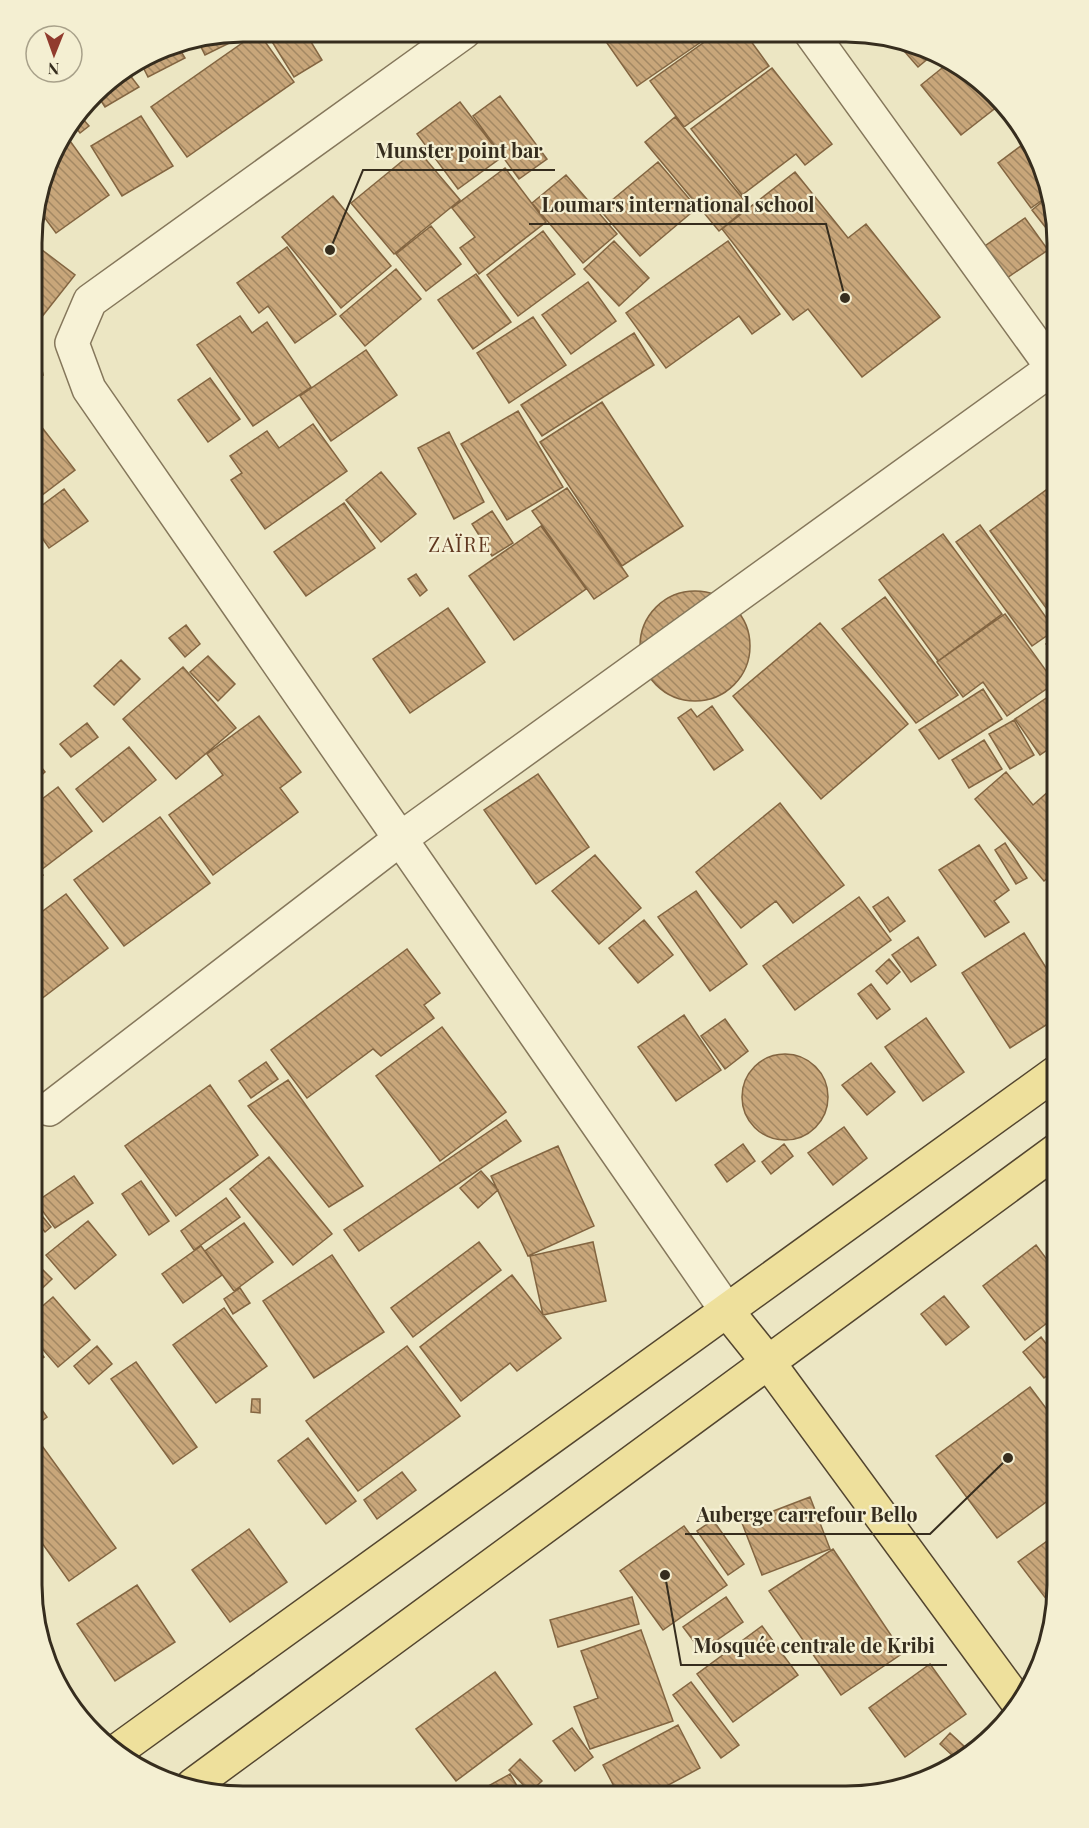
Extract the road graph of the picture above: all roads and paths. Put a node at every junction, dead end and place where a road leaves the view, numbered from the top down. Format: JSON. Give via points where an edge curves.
{"nodes":[{"id":1,"x":450,"y":42,"type":"edge"},
{"id":2,"x":818,"y":42,"type":"edge"},
{"id":3,"x":1047,"y":357,"type":"edge"},
{"id":4,"x":1047,"y":375,"type":"edge"},
{"id":5,"x":400,"y":839,"type":"junction"},
{"id":6,"x":1047,"y":1079,"type":"edge"},
{"id":7,"x":49,"y":1109,"type":"dead end"},
{"id":8,"x":1047,"y":1157,"type":"edge"},
{"id":9,"x":727,"y":1311,"type":"junction"},
{"id":10,"x":768,"y":1362,"type":"junction"},
{"id":11,"x":1013,"y":1696,"type":"edge"},
{"id":12,"x":124,"y":1746,"type":"edge"},
{"id":13,"x":199,"y":1781,"type":"edge"}],
"edges":[{"from":1,"to":5,"type":"street","via":[[90,301],[72,343],[89,389]]},
{"from":2,"to":3,"type":"street"},
{"from":4,"to":5,"type":"street"},
{"from":5,"to":7,"type":"street"},
{"from":5,"to":9,"type":"street"},
{"from":6,"to":9,"type":"main road"},
{"from":8,"to":10,"type":"main road"},
{"from":9,"to":10,"type":"main road"},
{"from":9,"to":12,"type":"main road"},
{"from":10,"to":11,"type":"main road"},
{"from":10,"to":13,"type":"main road"}]}
